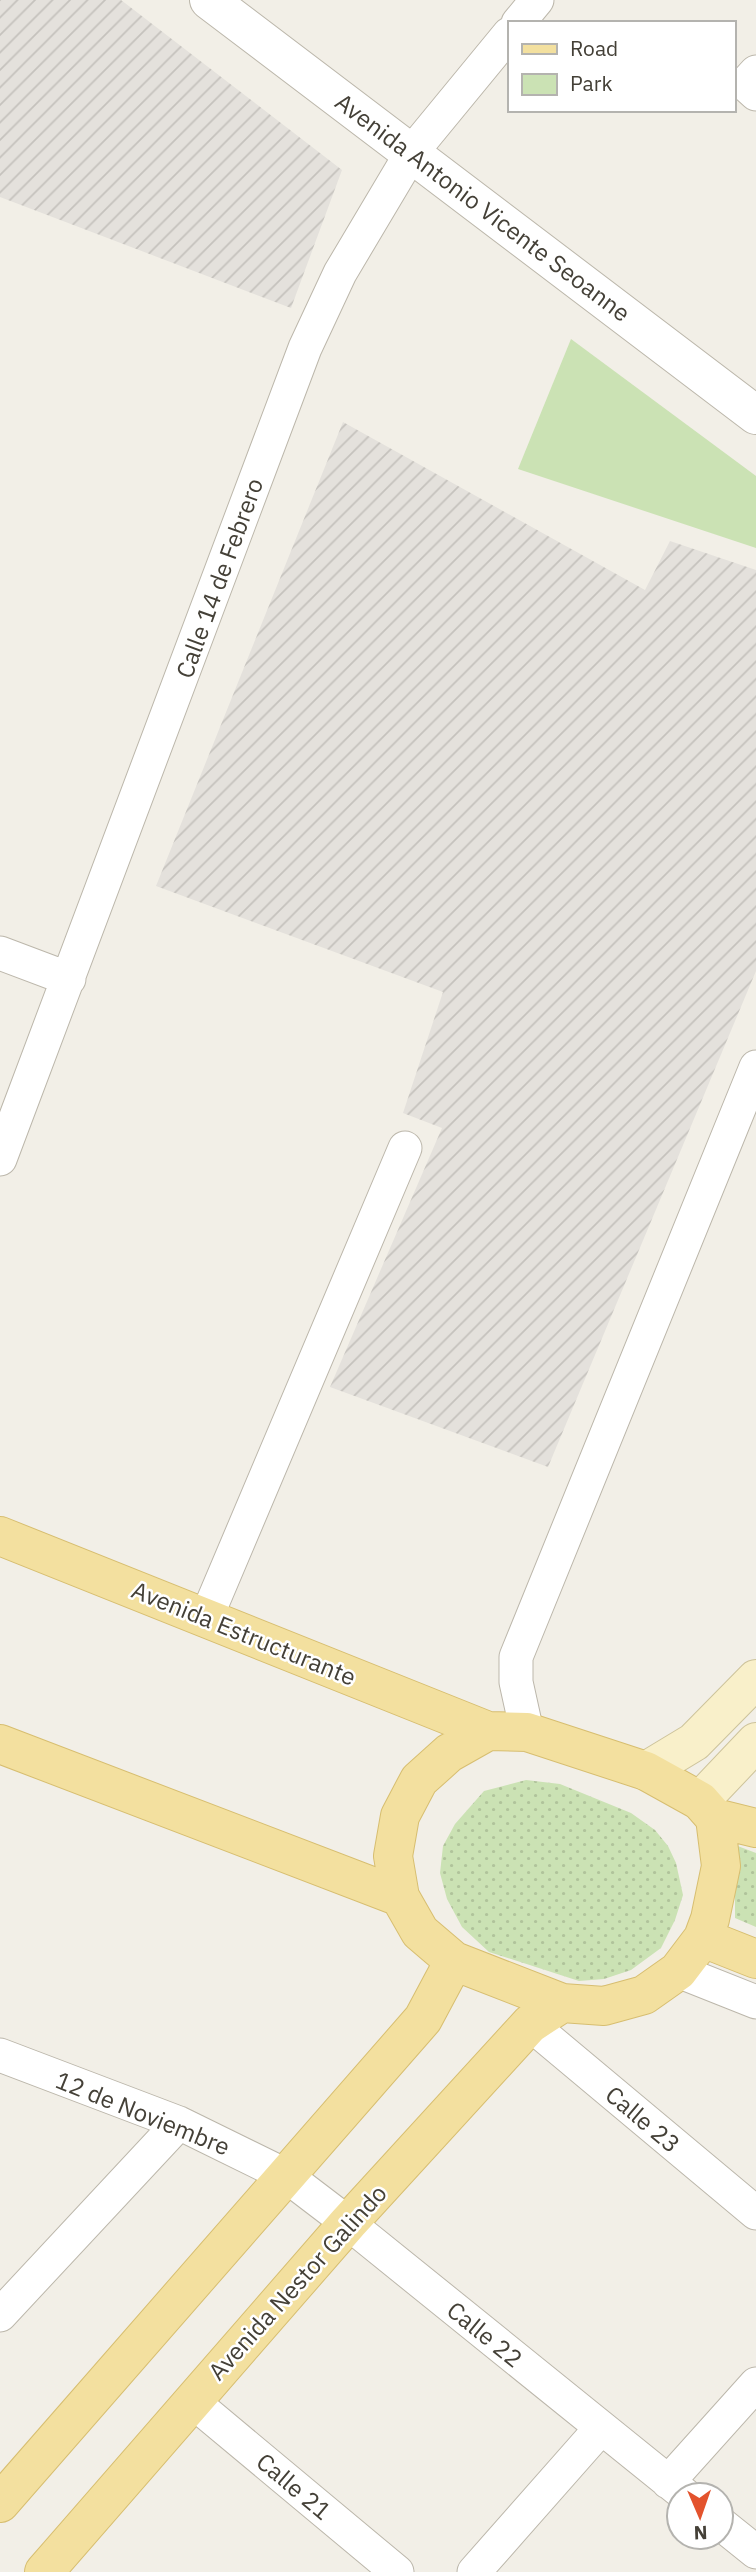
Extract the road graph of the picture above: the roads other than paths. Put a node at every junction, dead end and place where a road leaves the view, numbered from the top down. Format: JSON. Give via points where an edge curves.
{"nodes":[{"id":1,"x":209,"y":0,"type":"edge"},
{"id":2,"x":537,"y":0,"type":"edge"},
{"id":3,"x":520,"y":21,"type":"edge"},
{"id":4,"x":508,"y":35,"type":"edge"},
{"id":5,"x":756,"y":72,"type":"edge"},
{"id":6,"x":756,"y":94,"type":"edge"},
{"id":7,"x":412,"y":152,"type":"junction"},
{"id":8,"x":756,"y":415,"type":"edge"},
{"id":9,"x":0,"y":953,"type":"edge"},
{"id":10,"x":69,"y":979,"type":"junction"},
{"id":11,"x":756,"y":1067,"type":"edge"},
{"id":12,"x":405,"y":1148,"type":"dead end"},
{"id":13,"x":0,"y":1159,"type":"edge"},
{"id":14,"x":0,"y":1536,"type":"edge"},
{"id":15,"x":206,"y":1618,"type":"junction"},
{"id":16,"x":756,"y":1679,"type":"edge"},
{"id":17,"x":488,"y":1731,"type":"junction"},
{"id":18,"x":527,"y":1732,"type":"junction"},
{"id":19,"x":756,"y":1742,"type":"edge"},
{"id":20,"x":0,"y":1744,"type":"edge"},
{"id":21,"x":646,"y":1770,"type":"junction"},
{"id":22,"x":707,"y":1810,"type":"junction"},
{"id":23,"x":756,"y":1828,"type":"edge"},
{"id":24,"x":400,"y":1897,"type":"junction"},
{"id":25,"x":703,"y":1938,"type":"junction"},
{"id":26,"x":756,"y":1959,"type":"edge"},
{"id":27,"x":454,"y":1961,"type":"junction"},
{"id":28,"x":678,"y":1971,"type":"junction"},
{"id":29,"x":562,"y":2003,"type":"junction"},
{"id":30,"x":756,"y":2003,"type":"edge"},
{"id":31,"x":530,"y":2024,"type":"junction"},
{"id":32,"x":0,"y":2055,"type":"edge"},
{"id":33,"x":179,"y":2123,"type":"junction"},
{"id":34,"x":285,"y":2175,"type":"junction"},
{"id":35,"x":756,"y":2213,"type":"edge"},
{"id":36,"x":348,"y":2223,"type":"junction"},
{"id":37,"x":0,"y":2315,"type":"edge"},
{"id":38,"x":756,"y":2384,"type":"edge"},
{"id":39,"x":192,"y":2401,"type":"junction"},
{"id":40,"x":601,"y":2428,"type":"junction"},
{"id":41,"x":667,"y":2481,"type":"edge"},
{"id":42,"x":681,"y":2481,"type":"edge"},
{"id":43,"x":0,"y":2503,"type":"edge"},
{"id":44,"x":735,"y":2535,"type":"edge"},
{"id":45,"x":756,"y":2552,"type":"edge"},
{"id":46,"x":44,"y":2572,"type":"edge"},
{"id":47,"x":397,"y":2572,"type":"edge"},
{"id":48,"x":474,"y":2572,"type":"edge"}],
"edges":[{"from":1,"to":7,"type":"street","name":"Avenida Antonio Vicente Seoanne"},
{"from":2,"to":3,"type":"street"},
{"from":4,"to":7,"type":"street","name":"Calle 14 de Febrero"},
{"from":5,"to":6,"type":"street","via":[[745,84]]},
{"from":7,"to":8,"type":"street","name":"Avenida Antonio Vicente Seoanne"},
{"from":7,"to":10,"type":"street","name":"Calle 14 de Febrero","via":[[340,273],[305,348]]},
{"from":9,"to":10,"type":"street"},
{"from":10,"to":13,"type":"street","name":"Calle 14 de Febrero"},
{"from":11,"to":18,"type":"street","via":[[516,1657],[516,1682]]},
{"from":12,"to":15,"type":"street"},
{"from":14,"to":15,"type":"main road","name":"Avenida Estructurante"},
{"from":15,"to":17,"type":"main road","name":"Avenida Estructurante"},
{"from":16,"to":21,"type":"main road","via":[[694,1742]]},
{"from":17,"to":18,"type":"main road"},
{"from":17,"to":24,"type":"main road","via":[[449,1753],[419,1780],[400,1816],[393,1856]]},
{"from":18,"to":21,"type":"main road"},
{"from":19,"to":22,"type":"main road"},
{"from":20,"to":24,"type":"main road"},
{"from":21,"to":22,"type":"main road"},
{"from":22,"to":23,"type":"main road"},
{"from":22,"to":25,"type":"main road","via":[[721,1866]]},
{"from":24,"to":27,"type":"main road","via":[[420,1932]]},
{"from":25,"to":26,"type":"main road"},
{"from":25,"to":28,"type":"main road"},
{"from":27,"to":29,"type":"main road"},
{"from":27,"to":34,"type":"main road","via":[[424,2019]]},
{"from":28,"to":29,"type":"main road","via":[[634,1998],[604,2006]]},
{"from":28,"to":30,"type":"street"},
{"from":29,"to":31,"type":"main road","name":"Avenida Nestor Galindo"},
{"from":31,"to":35,"type":"street","name":"Calle 23"},
{"from":31,"to":36,"type":"main road","name":"Avenida Nestor Galindo"},
{"from":32,"to":33,"type":"street","name":"12 de Noviembre"},
{"from":33,"to":34,"type":"street","name":"12 de Noviembre"},
{"from":33,"to":37,"type":"street"},
{"from":34,"to":36,"type":"street","name":"Calle 22"},
{"from":34,"to":43,"type":"main road"},
{"from":36,"to":39,"type":"main road","name":"Avenida Nestor Galindo"},
{"from":36,"to":40,"type":"street","name":"Calle 22"},
{"from":38,"to":42,"type":"street"},
{"from":39,"to":46,"type":"main road","name":"Avenida Nestor Galindo"},
{"from":39,"to":47,"type":"street","name":"Calle 21"},
{"from":40,"to":41,"type":"street","name":"Calle 22"},
{"from":40,"to":48,"type":"street"},
{"from":44,"to":45,"type":"street"}]}
